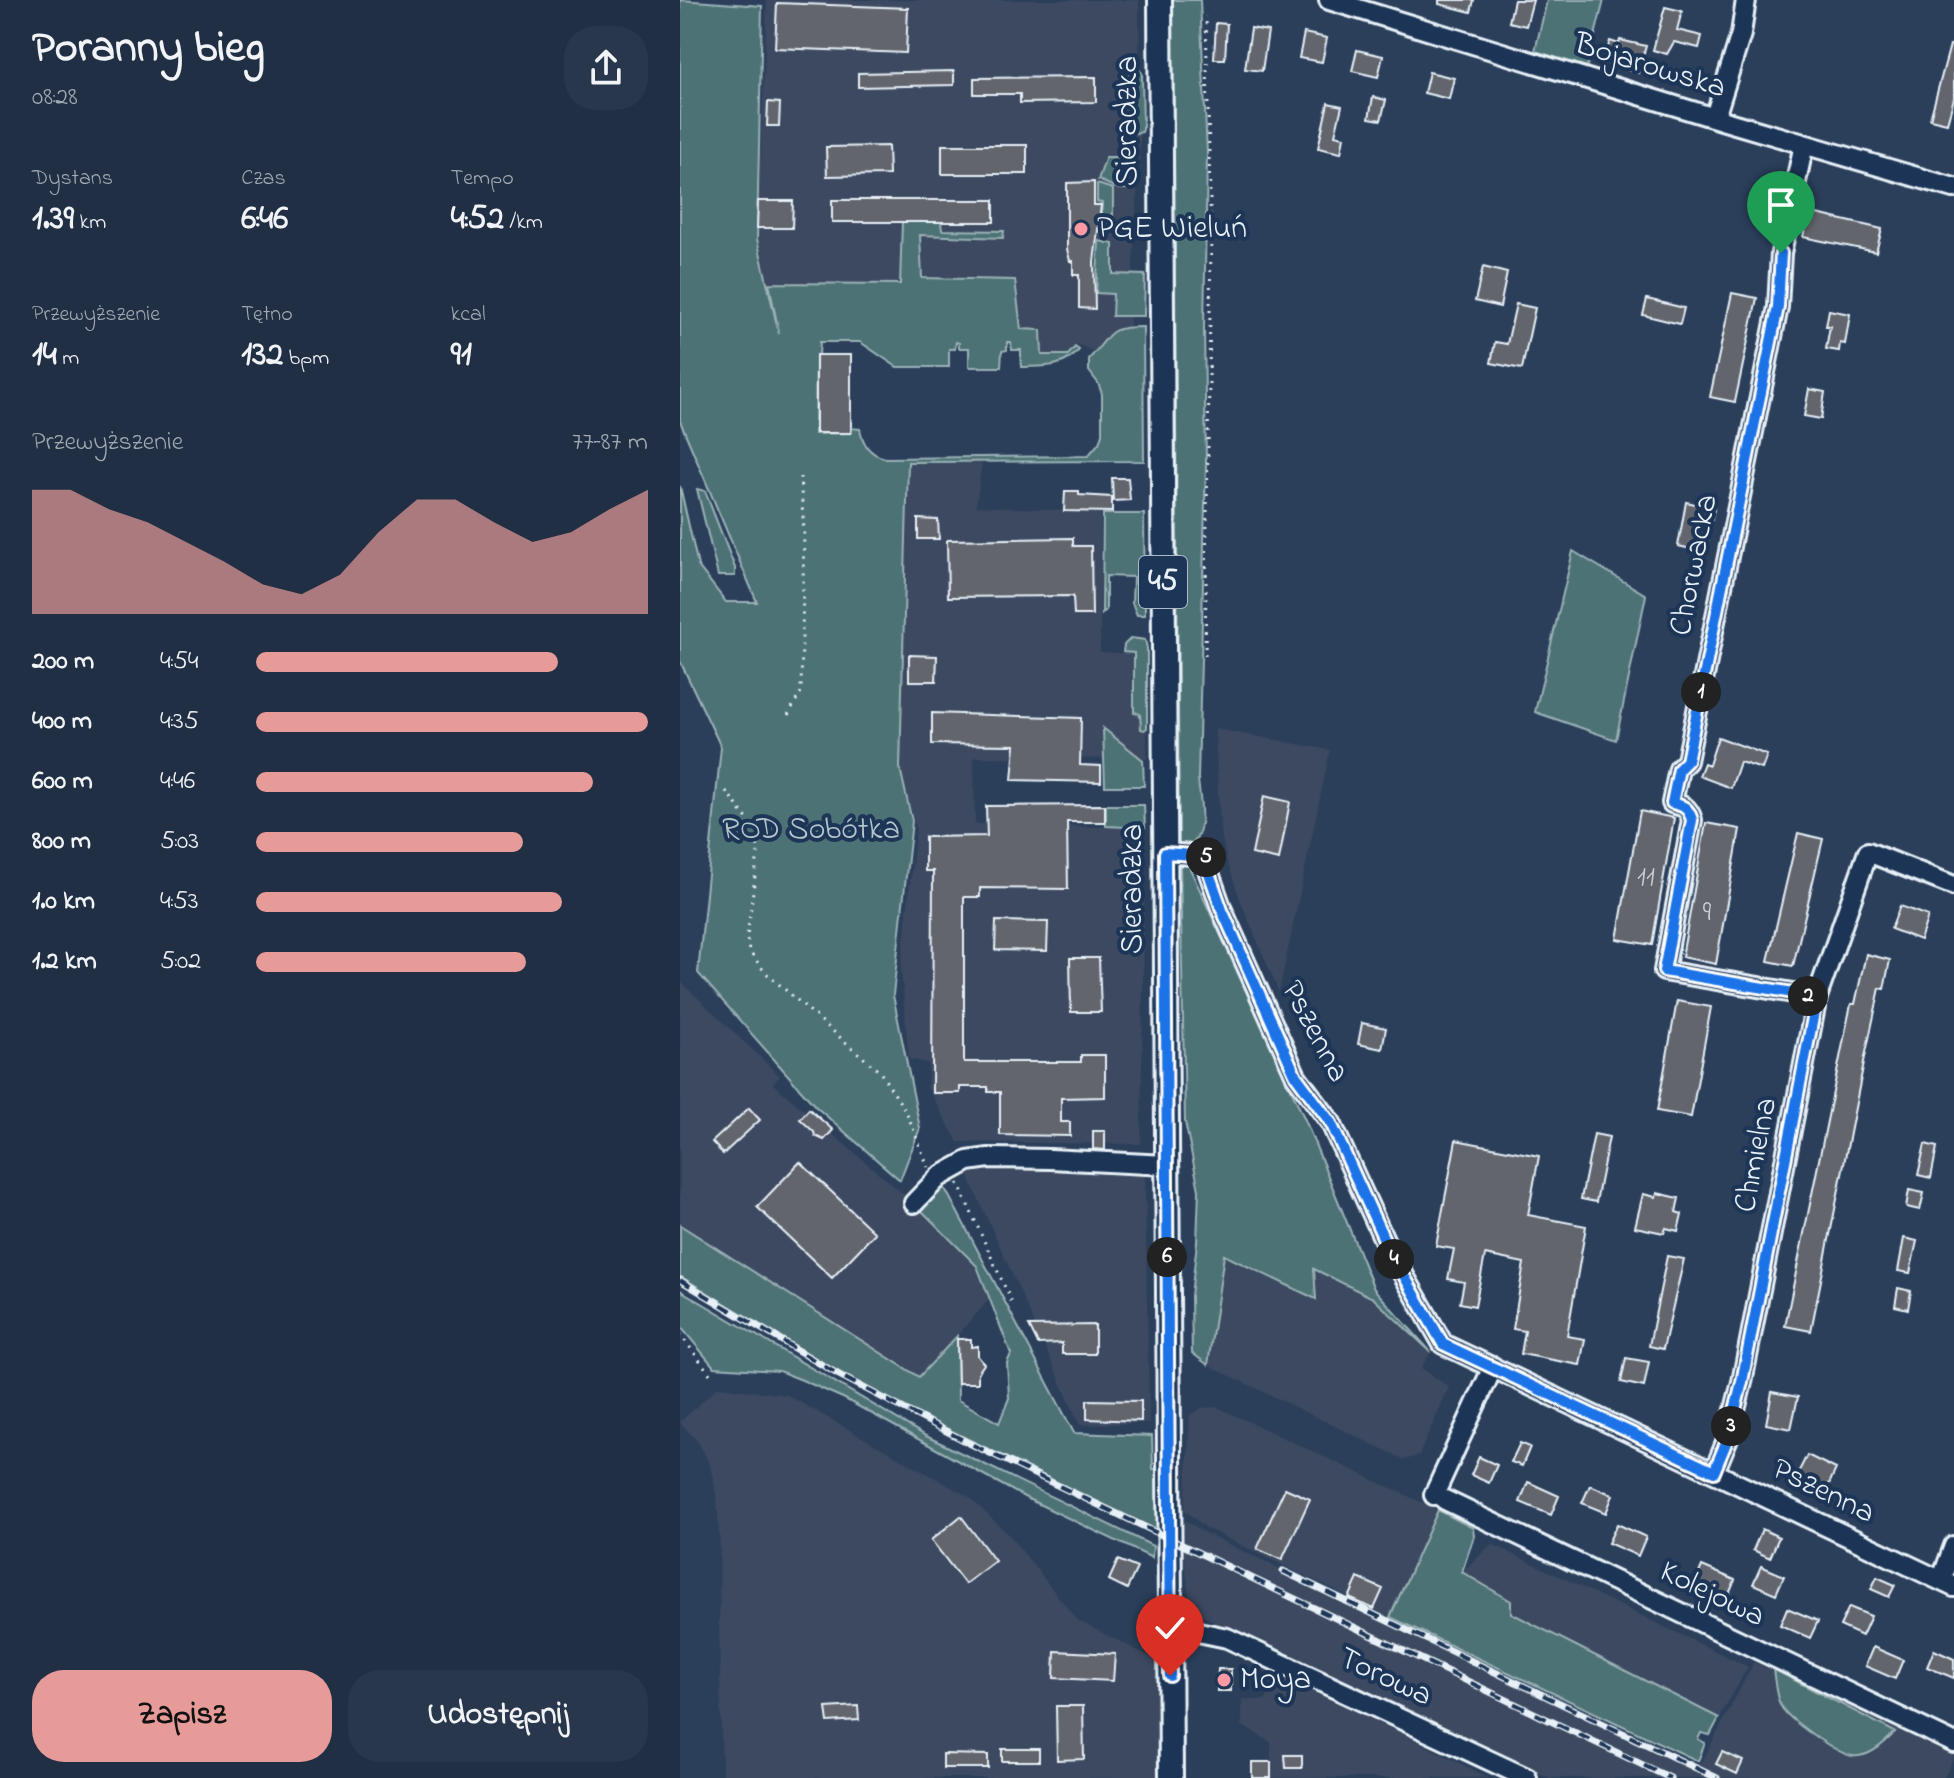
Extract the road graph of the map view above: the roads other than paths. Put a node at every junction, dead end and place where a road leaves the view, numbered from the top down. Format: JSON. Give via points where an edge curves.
{"nodes":[{"id":1,"x":1160,"y":0,"type":"edge"},
{"id":2,"x":1329,"y":0,"type":"edge"},
{"id":3,"x":1746,"y":0,"type":"edge"},
{"id":4,"x":1352,"y":3,"type":"edge"},
{"id":5,"x":1715,"y":117,"type":"junction"},
{"id":6,"x":1804,"y":144,"type":"junction"},
{"id":7,"x":1954,"y":188,"type":"edge"},
{"id":8,"x":1165,"y":853,"type":"junction"},
{"id":9,"x":1954,"y":886,"type":"edge"},
{"id":10,"x":1817,"y":997,"type":"junction"},
{"id":11,"x":1166,"y":1165,"type":"junction"},
{"id":12,"x":914,"y":1203,"type":"dead end"},
{"id":13,"x":1493,"y":1367,"type":"junction"},
{"id":14,"x":1714,"y":1472,"type":"junction"},
{"id":15,"x":1954,"y":1546,"type":"edge"},
{"id":16,"x":1948,"y":1584,"type":"edge"},
{"id":17,"x":1169,"y":1630,"type":"junction"},
{"id":18,"x":1954,"y":1743,"type":"edge"},
{"id":19,"x":1171,"y":1778,"type":"edge"},
{"id":20,"x":1527,"y":1778,"type":"edge"}],
"edges":[{"from":1,"to":8,"type":"main road","name":"Sieradzka","number":"45"},
{"from":2,"to":4,"type":"street","name":"Bojarowska"},
{"from":3,"to":5,"type":"street"},
{"from":4,"to":5,"type":"street","name":"Bojarowska"},
{"from":5,"to":6,"type":"street","name":"Bojarowska"},
{"from":6,"to":7,"type":"street","name":"Bojarowska"},
{"from":6,"to":10,"type":"street","name":"Chorwacka","via":[[1781,253],[1778,307],[1687,761],[1679,769],[1672,803],[1689,810],[1692,820],[1664,971]]},
{"from":8,"to":11,"type":"main road","name":"Sieradzka","number":"45"},
{"from":8,"to":13,"type":"street","name":"Pszenna","via":[[1206,856],[1222,910],[1296,1076],[1331,1123],[1406,1281],[1443,1344]]},
{"from":9,"to":10,"type":"street","name":"Chmielna","via":[[1868,852]]},
{"from":10,"to":14,"type":"street","name":"Chmielna","via":[[1742,1382]]},
{"from":11,"to":12,"type":"street","via":[[989,1158],[961,1163]]},
{"from":11,"to":17,"type":"main road","name":"Sieradzka","number":"45"},
{"from":13,"to":14,"type":"street","name":"Pszenna"},
{"from":13,"to":18,"type":"street","name":"Kolejowa","via":[[1440,1497]]},
{"from":14,"to":16,"type":"street","name":"Pszenna"},
{"from":15,"to":16,"type":"street"},
{"from":17,"to":19,"type":"main road","name":"Sieradzka","number":"45"},
{"from":17,"to":20,"type":"street","name":"Torowa","via":[[1227,1638]]}]}
